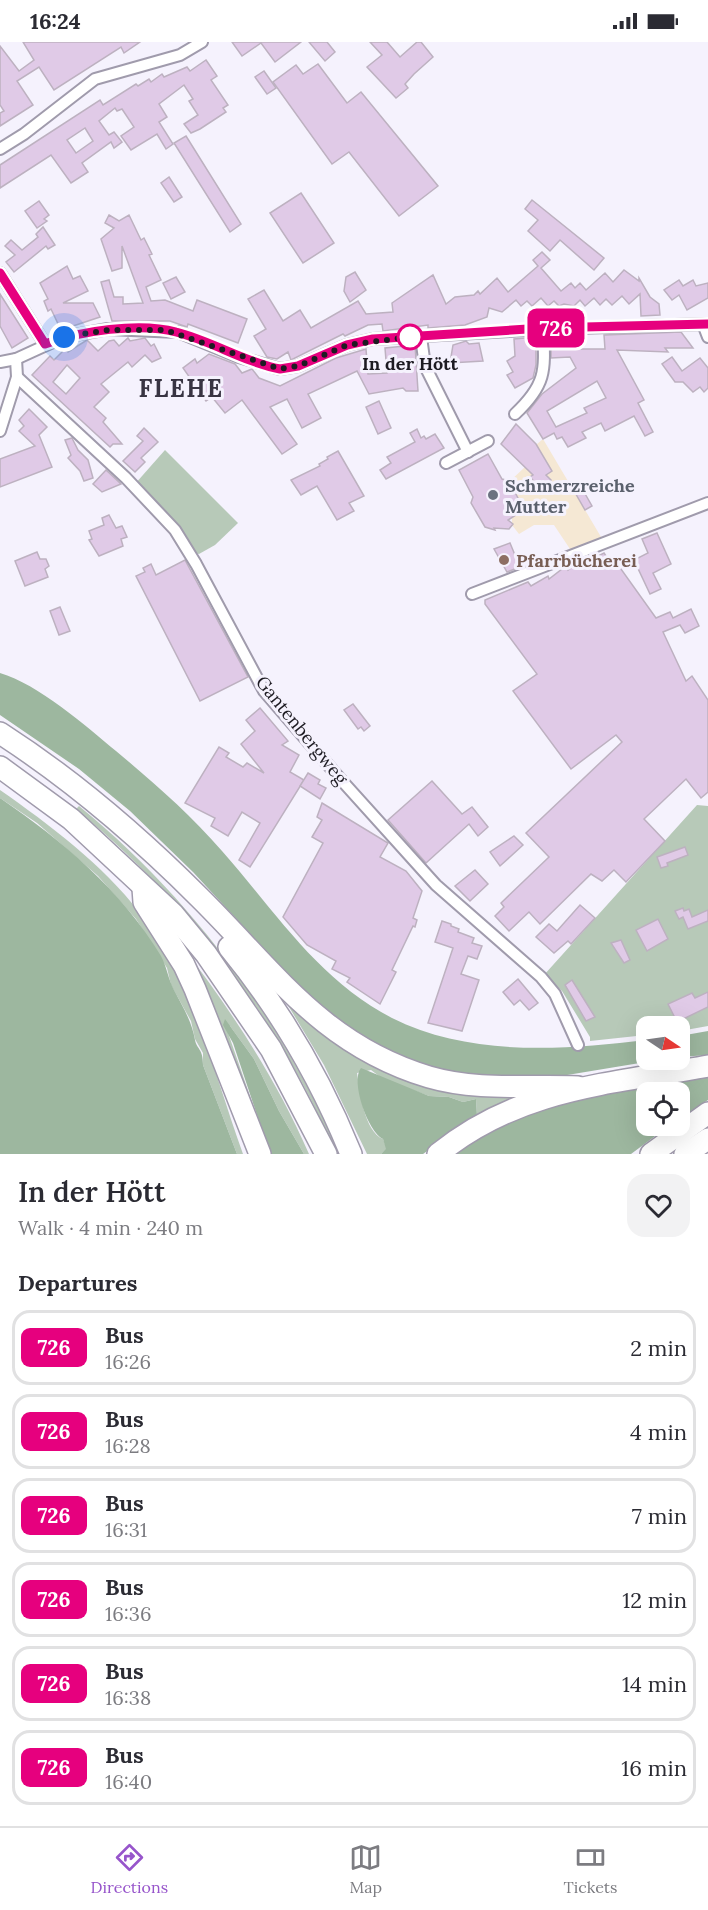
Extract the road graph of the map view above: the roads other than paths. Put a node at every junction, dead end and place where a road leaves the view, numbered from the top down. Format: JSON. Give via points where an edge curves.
{"nodes":[{"id":1,"x":202,"y":42,"type":"edge"},
{"id":2,"x":0,"y":149,"type":"edge"},
{"id":3,"x":0,"y":273,"type":"edge"},
{"id":4,"x":705,"y":324,"type":"edge"},
{"id":5,"x":543,"y":328,"type":"junction"},
{"id":6,"x":708,"y":336,"type":"edge"},
{"id":7,"x":421,"y":337,"type":"junction"},
{"id":8,"x":45,"y":344,"type":"junction"},
{"id":9,"x":16,"y":358,"type":"junction"},
{"id":10,"x":0,"y":362,"type":"edge"},
{"id":11,"x":17,"y":377,"type":"junction"},
{"id":12,"x":515,"y":414,"type":"dead end"},
{"id":13,"x":0,"y":431,"type":"edge"},
{"id":14,"x":488,"y":441,"type":"dead end"},
{"id":15,"x":468,"y":452,"type":"junction"},
{"id":16,"x":446,"y":463,"type":"dead end"},
{"id":17,"x":708,"y":503,"type":"edge"},
{"id":18,"x":472,"y":594,"type":"dead end"},
{"id":19,"x":0,"y":732,"type":"edge"},
{"id":20,"x":0,"y":767,"type":"edge"},
{"id":21,"x":150,"y":852,"type":"junction"},
{"id":22,"x":143,"y":885,"type":"junction"},
{"id":23,"x":578,"y":1045,"type":"dead end"},
{"id":24,"x":708,"y":1066,"type":"edge"},
{"id":25,"x":578,"y":1087,"type":"junction"},
{"id":26,"x":708,"y":1113,"type":"edge"},
{"id":27,"x":245,"y":1122,"type":"junction"},
{"id":28,"x":708,"y":1139,"type":"edge"},
{"id":29,"x":252,"y":1154,"type":"edge"},
{"id":30,"x":260,"y":1154,"type":"edge"},
{"id":31,"x":326,"y":1154,"type":"edge"},
{"id":32,"x":351,"y":1154,"type":"edge"},
{"id":33,"x":438,"y":1154,"type":"edge"},
{"id":34,"x":651,"y":1154,"type":"edge"},
{"id":35,"x":685,"y":1154,"type":"edge"}],
"edges":[{"from":1,"to":2,"type":"street","via":[[180,55],[95,79]]},
{"from":3,"to":8,"type":"street"},
{"from":4,"to":5,"type":"street"},
{"from":4,"to":6,"type":"street"},
{"from":5,"to":7,"type":"street"},
{"from":5,"to":12,"type":"street","via":[[544,373],[533,396]]},
{"from":7,"to":8,"type":"street","via":[[355,343],[298,366],[280,369],[165,330],[99,331]]},
{"from":7,"to":15,"type":"street","via":[[425,366]]},
{"from":8,"to":9,"type":"street"},
{"from":9,"to":10,"type":"street"},
{"from":9,"to":11,"type":"street"},
{"from":11,"to":13,"type":"street"},
{"from":11,"to":23,"type":"street","name":"Gantenbergweg","via":[[126,478],[175,530],[264,691],[436,885],[541,977],[555,994]]},
{"from":14,"to":15,"type":"street"},
{"from":15,"to":16,"type":"street"},
{"from":17,"to":18,"type":"street"},
{"from":19,"to":21,"type":"highway","via":[[78,787]]},
{"from":20,"to":22,"type":"highway","via":[[43,796]]},
{"from":21,"to":25,"type":"highway","via":[[200,897],[293,995],[356,1046],[401,1067],[452,1082],[506,1088]]},
{"from":21,"to":32,"type":"highway","via":[[260,988],[325,1095]]},
{"from":22,"to":27,"type":"highway","via":[[144,902],[184,964],[195,989]]},
{"from":22,"to":31,"type":"highway","via":[[173,914],[240,1002],[271,1048]]},
{"from":24,"to":25,"type":"highway"},
{"from":25,"to":33,"type":"highway","via":[[495,1117]]},
{"from":26,"to":34,"type":"highway"},
{"from":27,"to":29,"type":"highway"},
{"from":27,"to":30,"type":"highway"},
{"from":28,"to":35,"type":"highway"}]}
